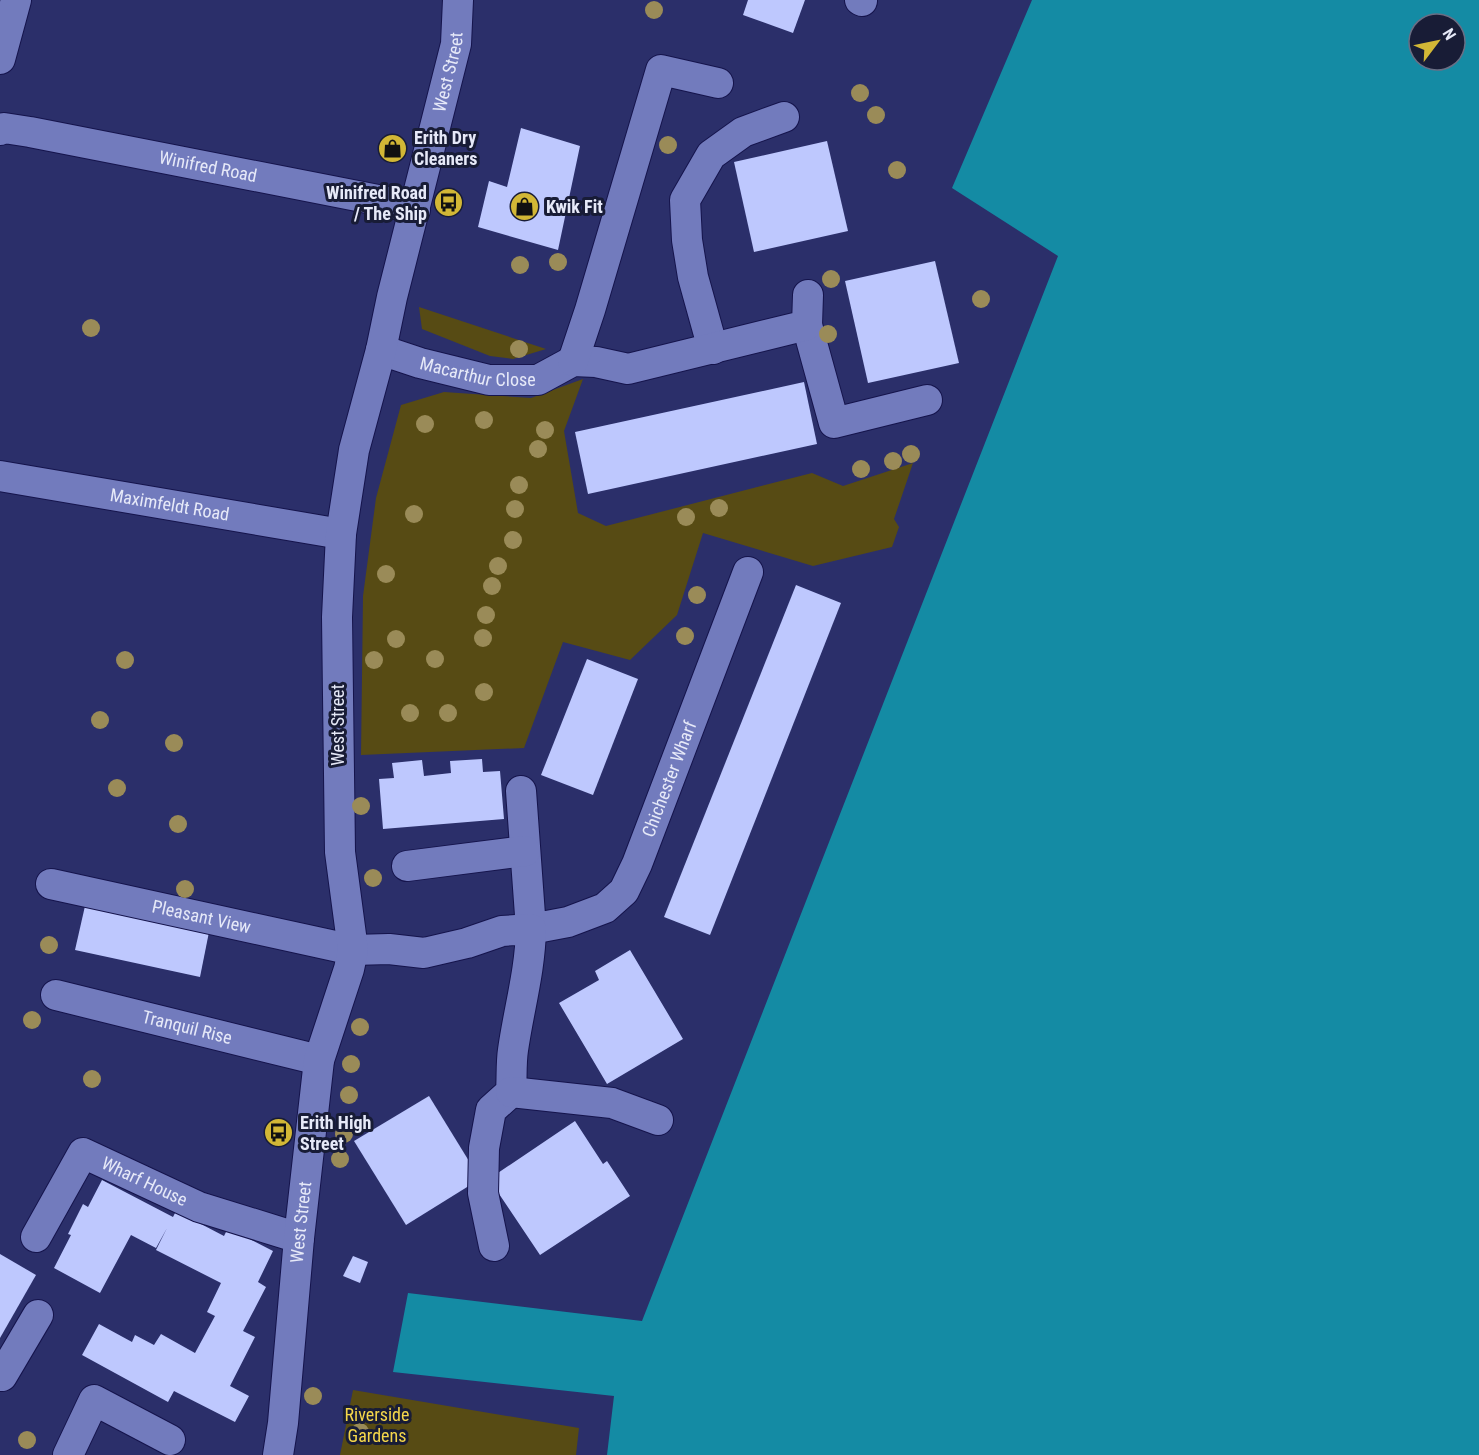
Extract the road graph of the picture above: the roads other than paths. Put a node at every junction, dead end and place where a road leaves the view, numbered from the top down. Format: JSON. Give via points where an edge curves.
{"nodes":[{"id":1,"x":16,"y":0,"type":"edge"},
{"id":2,"x":458,"y":0,"type":"edge"},
{"id":3,"x":0,"y":59,"type":"edge"},
{"id":4,"x":718,"y":83,"type":"dead end"},
{"id":5,"x":784,"y":117,"type":"dead end"},
{"id":6,"x":2,"y":121,"type":"edge"},
{"id":7,"x":415,"y":210,"type":"junction"},
{"id":8,"x":808,"y":295,"type":"dead end"},
{"id":9,"x":807,"y":325,"type":"junction"},
{"id":10,"x":713,"y":349,"type":"junction"},
{"id":11,"x":381,"y":350,"type":"junction"},
{"id":12,"x":573,"y":361,"type":"junction"},
{"id":13,"x":927,"y":400,"type":"dead end"},
{"id":14,"x":0,"y":476,"type":"edge"},
{"id":15,"x":341,"y":534,"type":"junction"},
{"id":16,"x":748,"y":572,"type":"dead end"},
{"id":17,"x":521,"y":791,"type":"dead end"},
{"id":18,"x":525,"y":851,"type":"junction"},
{"id":19,"x":407,"y":866,"type":"dead end"},
{"id":20,"x":51,"y":884,"type":"dead end"},
{"id":21,"x":531,"y":929,"type":"junction"},
{"id":22,"x":353,"y":950,"type":"junction"},
{"id":23,"x":56,"y":995,"type":"dead end"},
{"id":24,"x":320,"y":1060,"type":"junction"},
{"id":25,"x":511,"y":1092,"type":"junction"},
{"id":26,"x":658,"y":1119,"type":"dead end"},
{"id":27,"x":36,"y":1237,"type":"dead end"},
{"id":28,"x":299,"y":1238,"type":"junction"},
{"id":29,"x":494,"y":1246,"type":"dead end"},
{"id":30,"x":38,"y":1315,"type":"dead end"},
{"id":31,"x":0,"y":1374,"type":"edge"},
{"id":32,"x":170,"y":1440,"type":"dead end"},
{"id":33,"x":68,"y":1455,"type":"edge"},
{"id":34,"x":278,"y":1455,"type":"edge"}],
"edges":[{"from":1,"to":3,"type":"street"},
{"from":2,"to":7,"type":"street","name":"West Street","via":[[456,44]]},
{"from":4,"to":12,"type":"street","via":[[661,70]]},
{"from":5,"to":10,"type":"street","via":[[743,132],[711,155],[685,200],[693,277]]},
{"from":6,"to":7,"type":"street","name":"Winifred Road"},
{"from":7,"to":11,"type":"street","name":"West Street"},
{"from":8,"to":9,"type":"street"},
{"from":9,"to":10,"type":"street"},
{"from":9,"to":13,"type":"street","via":[[834,423]]},
{"from":10,"to":12,"type":"street","via":[[628,369]]},
{"from":11,"to":12,"type":"street","name":"Macarthur Close","via":[[489,380],[538,380]]},
{"from":11,"to":15,"type":"street","name":"West Street","via":[[354,450]]},
{"from":14,"to":15,"type":"street","name":"Maximfeldt Road"},
{"from":15,"to":22,"type":"street","name":"West Street","via":[[337,617],[340,852]]},
{"from":16,"to":21,"type":"street","name":"Chichester Wharf","via":[[624,891],[604,908],[568,922]]},
{"from":17,"to":18,"type":"street"},
{"from":18,"to":19,"type":"street"},
{"from":18,"to":21,"type":"street"},
{"from":20,"to":22,"type":"street","name":"Pleasant View"},
{"from":21,"to":22,"type":"street","name":"Chichester Wharf","via":[[502,931],[424,953]]},
{"from":21,"to":25,"type":"street","via":[[531,952],[512,1052]]},
{"from":22,"to":24,"type":"street","name":"West Street"},
{"from":23,"to":24,"type":"street","name":"Tranquil Rise"},
{"from":24,"to":28,"type":"street","name":"West Street"},
{"from":25,"to":26,"type":"street","via":[[612,1103]]},
{"from":25,"to":29,"type":"street","via":[[491,1110],[484,1148],[483,1193]]},
{"from":27,"to":28,"type":"street","name":"Wharf House","via":[[83,1153],[199,1207]]},
{"from":28,"to":34,"type":"street","name":"West Street"},
{"from":30,"to":31,"type":"street"},
{"from":32,"to":33,"type":"street","via":[[94,1400]]}]}
